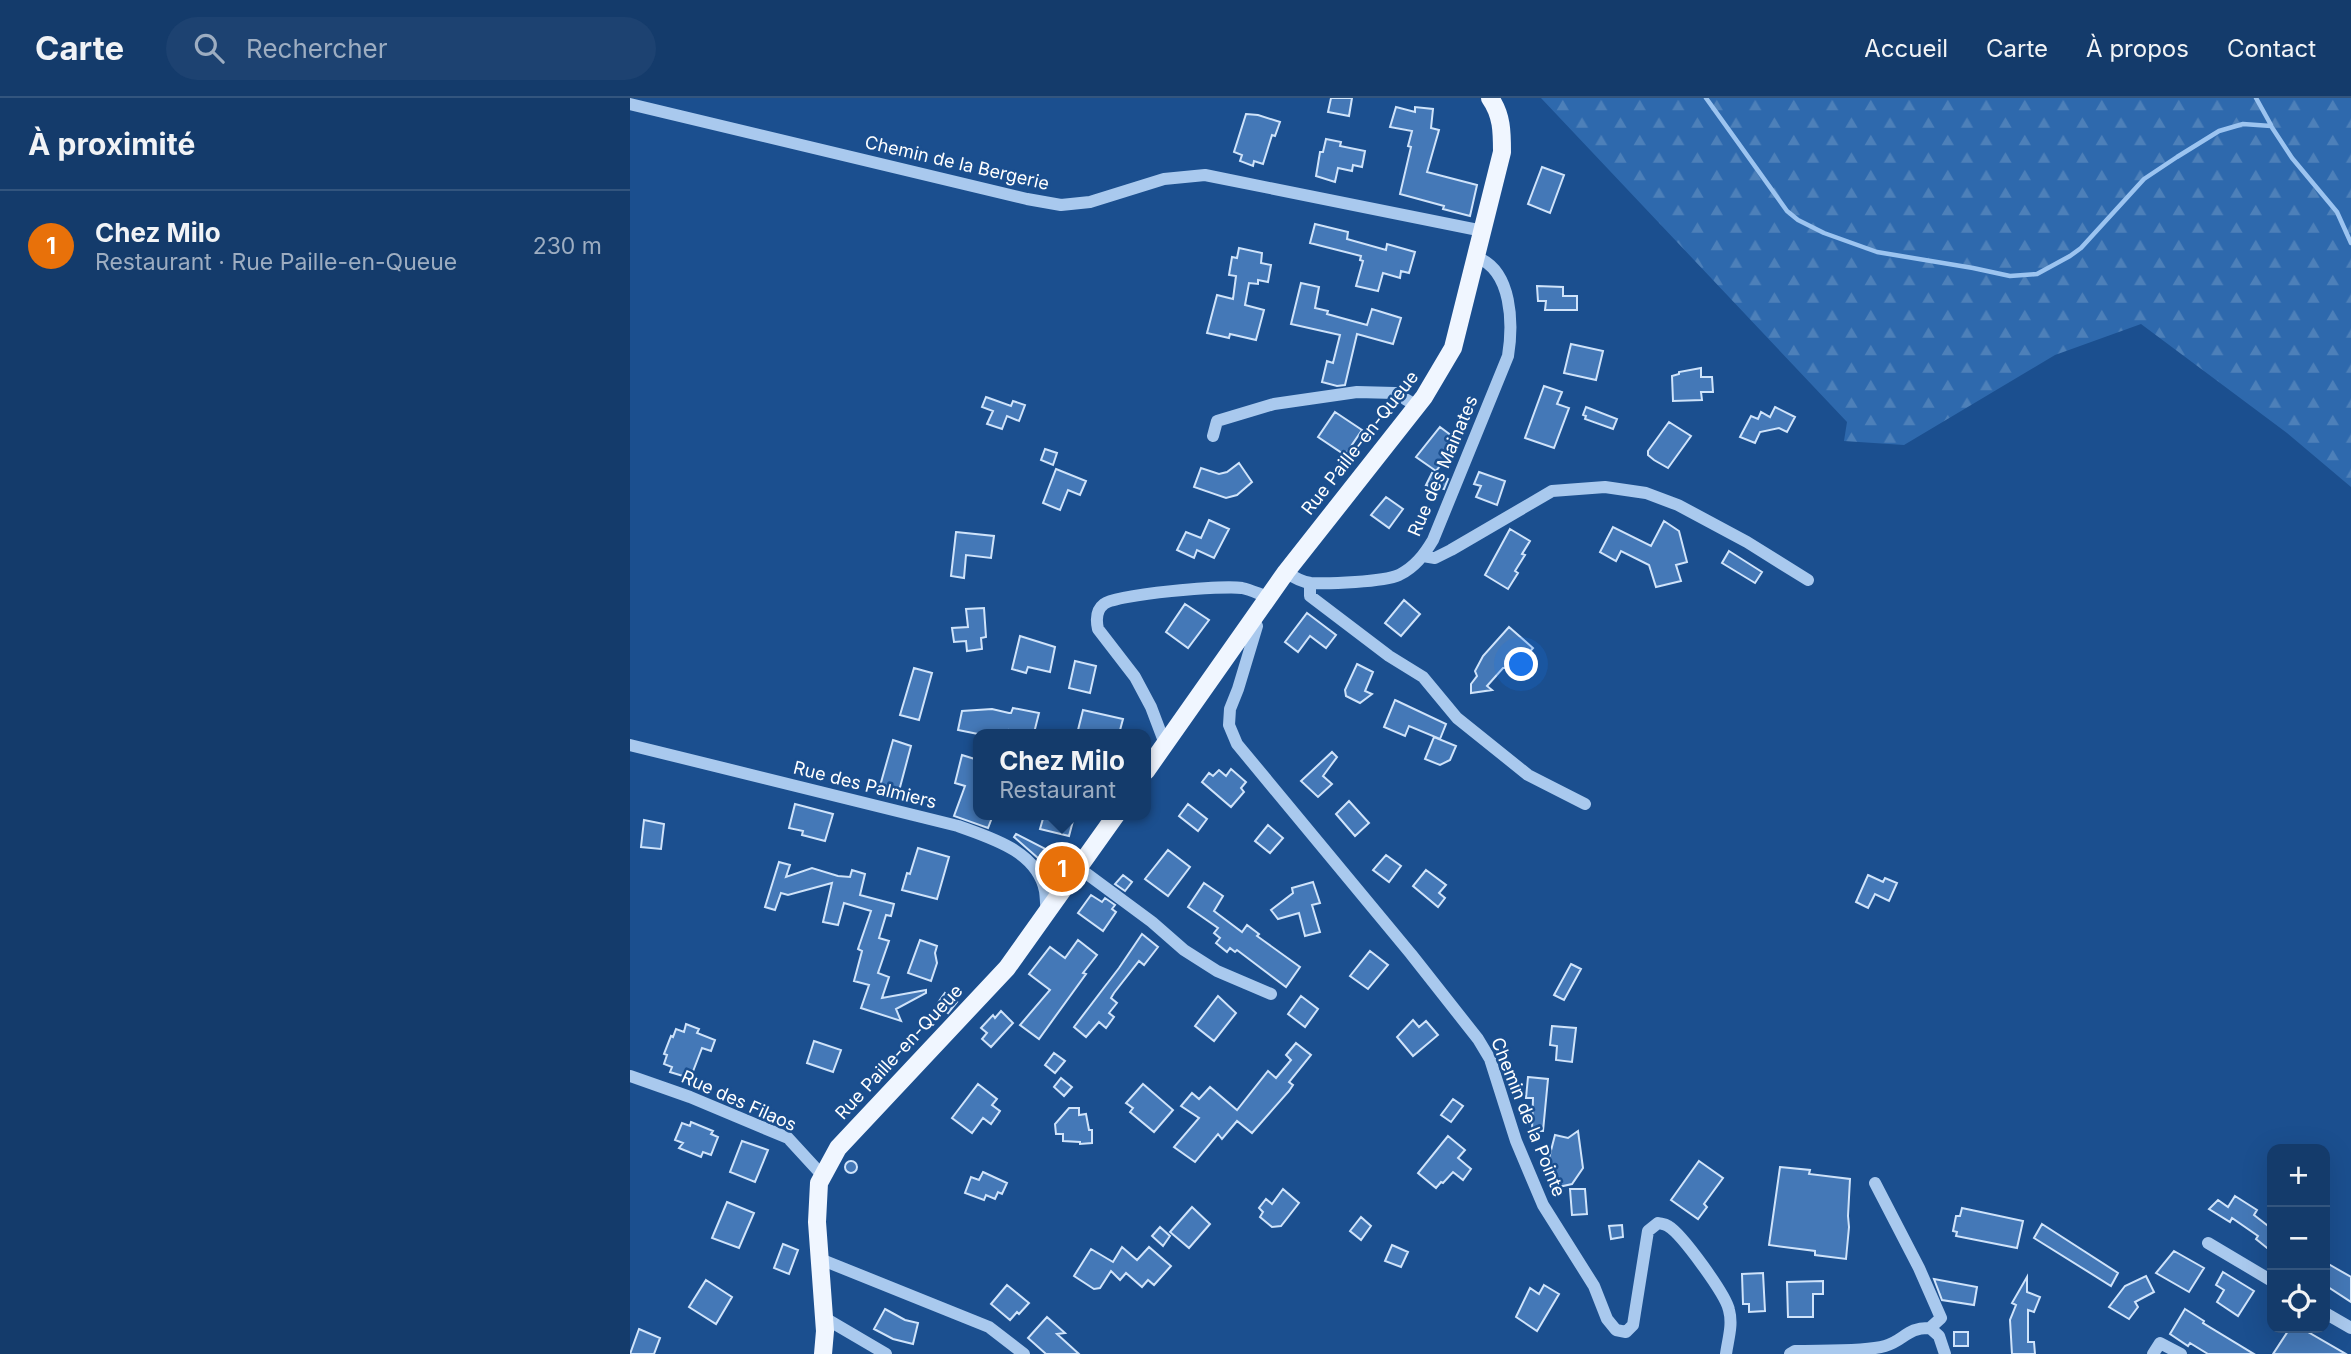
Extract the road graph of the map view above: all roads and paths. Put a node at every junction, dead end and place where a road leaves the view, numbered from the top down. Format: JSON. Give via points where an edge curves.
{"nodes":[{"id":1,"x":1490,"y":98,"type":"edge"},
{"id":2,"x":630,"y":104,"type":"edge"},
{"id":3,"x":1483,"y":231,"type":"junction"},
{"id":4,"x":1476,"y":257,"type":"junction"},
{"id":5,"x":1418,"y":406,"type":"junction"},
{"id":6,"x":1213,"y":436,"type":"dead end"},
{"id":7,"x":1423,"y":556,"type":"junction"},
{"id":8,"x":1286,"y":572,"type":"junction"},
{"id":9,"x":1808,"y":580,"type":"dead end"},
{"id":10,"x":1310,"y":583,"type":"junction"},
{"id":11,"x":1268,"y":597,"type":"junction"},
{"id":12,"x":1252,"y":619,"type":"junction"},
{"id":13,"x":1165,"y":744,"type":"junction"},
{"id":14,"x":630,"y":745,"type":"edge"},
{"id":15,"x":1151,"y":764,"type":"edge"},
{"id":16,"x":1585,"y":804,"type":"dead end"},
{"id":17,"x":1113,"y":820,"type":"edge"},
{"id":18,"x":1079,"y":868,"type":"junction"},
{"id":19,"x":1047,"y":914,"type":"junction"},
{"id":20,"x":1271,"y":994,"type":"dead end"},
{"id":21,"x":630,"y":1076,"type":"edge"},
{"id":22,"x":822,"y":1175,"type":"junction"},
{"id":23,"x":1875,"y":1183,"type":"dead end"},
{"id":24,"x":2208,"y":1243,"type":"dead end"},
{"id":25,"x":820,"y":1259,"type":"junction"},
{"id":26,"x":2267,"y":1279,"type":"edge"},
{"id":27,"x":2330,"y":1316,"type":"edge"},
{"id":28,"x":823,"y":1317,"type":"junction"},
{"id":29,"x":1930,"y":1328,"type":"junction"},
{"id":30,"x":2351,"y":1328,"type":"edge"},
{"id":31,"x":1796,"y":1353,"type":"edge"},
{"id":32,"x":823,"y":1354,"type":"edge"},
{"id":33,"x":886,"y":1354,"type":"edge"},
{"id":34,"x":1024,"y":1354,"type":"edge"},
{"id":35,"x":1726,"y":1354,"type":"edge"},
{"id":36,"x":1945,"y":1354,"type":"edge"},
{"id":37,"x":2152,"y":1354,"type":"edge"},
{"id":38,"x":2181,"y":1354,"type":"edge"}],
"edges":[{"from":1,"to":3,"type":"main road","name":"Rue Paille-en-Queue","via":[[1498,109],[1502,152]]},
{"from":2,"to":3,"type":"street","name":"Chemin de la Bergerie","via":[[1061,205],[1090,202],[1164,179],[1205,175]]},
{"from":3,"to":4,"type":"main road","name":"Rue Paille-en-Queue"},
{"from":4,"to":5,"type":"main road","name":"Rue Paille-en-Queue","via":[[1453,348]]},
{"from":4,"to":7,"type":"street","name":"Rue des Mainates","via":[[1496,272],[1510,306],[1508,356]]},
{"from":5,"to":6,"type":"street","via":[[1395,393],[1357,392],[1274,404],[1217,421]]},
{"from":5,"to":8,"type":"main road","name":"Rue Paille-en-Queue"},
{"from":7,"to":9,"type":"street","via":[[1435,558],[1451,550],[1552,491],[1605,487],[1646,493],[1678,505]]},
{"from":7,"to":10,"type":"street","name":"Rue des Mainates","via":[[1396,576]]},
{"from":8,"to":10,"type":"street","name":"Rue des Mainates"},
{"from":8,"to":11,"type":"main road","name":"Rue Paille-en-Queue"},
{"from":10,"to":16,"type":"street","via":[[1310,596],[1423,677],[1458,718],[1528,775]]},
{"from":11,"to":12,"type":"main road","name":"Rue Paille-en-Queue"},
{"from":11,"to":13,"type":"street","via":[[1241,588],[1132,595],[1100,607],[1098,629],[1135,677]]},
{"from":12,"to":13,"type":"main road","name":"Rue Paille-en-Queue"},
{"from":12,"to":35,"type":"street","name":"Chemin de la Pointe","via":[[1257,626],[1230,709],[1229,725],[1237,744],[1479,1039],[1543,1205],[1616,1330],[1626,1332],[1633,1325],[1648,1231],[1663,1224],[1682,1240],[1727,1302],[1731,1322]]},
{"from":13,"to":15,"type":"main road","name":"Rue Paille-en-Queue"},
{"from":14,"to":19,"type":"street","name":"Rue des Palmiers","via":[[1004,842],[1032,864],[1045,888]]},
{"from":17,"to":18,"type":"main road","name":"Rue Paille-en-Queue"},
{"from":18,"to":19,"type":"main road","name":"Rue Paille-en-Queue"},
{"from":18,"to":20,"type":"street","via":[[1184,950],[1217,971]]},
{"from":19,"to":22,"type":"main road","name":"Rue Paille-en-Queue","via":[[1007,968],[838,1147]]},
{"from":21,"to":22,"type":"street","name":"Rue des Filaos","via":[[788,1138]]},
{"from":22,"to":25,"type":"main road","name":"Rue Paille-en-Queue","via":[[817,1222]]},
{"from":23,"to":29,"type":"street","via":[[1941,1318]]},
{"from":24,"to":26,"type":"street"},
{"from":25,"to":28,"type":"main road","name":"Rue Paille-en-Queue"},
{"from":25,"to":34,"type":"street","via":[[989,1326]]},
{"from":27,"to":30,"type":"street"},
{"from":28,"to":32,"type":"main road","name":"Rue Paille-en-Queue"},
{"from":28,"to":33,"type":"street"},
{"from":29,"to":31,"type":"street","via":[[1909,1331],[1886,1346]]},
{"from":29,"to":36,"type":"street","via":[[1939,1336]]},
{"from":37,"to":38,"type":"street","via":[[2160,1343]]}]}
